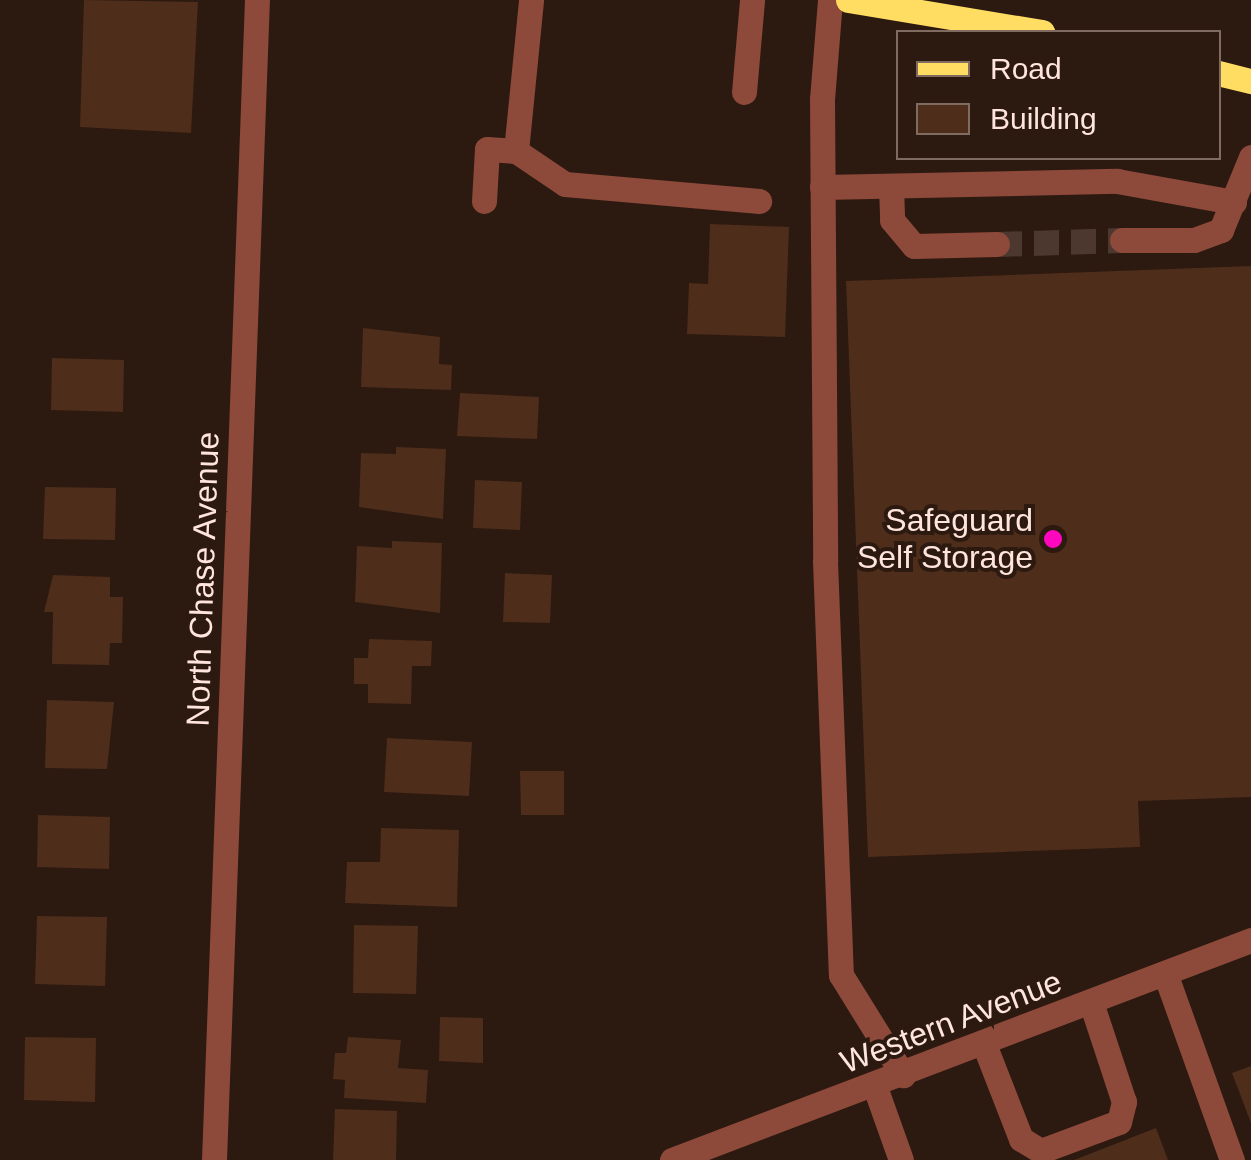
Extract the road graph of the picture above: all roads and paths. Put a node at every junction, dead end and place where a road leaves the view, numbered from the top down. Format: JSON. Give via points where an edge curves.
{"nodes":[{"id":1,"x":257,"y":0,"type":"edge"},
{"id":2,"x":530,"y":0,"type":"edge"},
{"id":3,"x":752,"y":0,"type":"edge"},
{"id":4,"x":830,"y":0,"type":"edge"},
{"id":5,"x":848,"y":0,"type":"edge"},
{"id":6,"x":1030,"y":30,"type":"edge"},
{"id":7,"x":1221,"y":75,"type":"edge"},
{"id":8,"x":1251,"y":81,"type":"edge"},
{"id":9,"x":744,"y":92,"type":"dead end"},
{"id":10,"x":516,"y":151,"type":"junction"},
{"id":11,"x":1251,"y":158,"type":"edge"},
{"id":12,"x":891,"y":186,"type":"junction"},
{"id":13,"x":822,"y":187,"type":"junction"},
{"id":14,"x":484,"y":202,"type":"dead end"},
{"id":15,"x":759,"y":202,"type":"dead end"},
{"id":16,"x":1234,"y":202,"type":"junction"},
{"id":17,"x":1122,"y":240,"type":"tunnel mouth"},
{"id":18,"x":997,"y":244,"type":"tunnel mouth"},
{"id":19,"x":1251,"y":940,"type":"edge"},
{"id":20,"x":1166,"y":973,"type":"junction"},
{"id":21,"x":1091,"y":1002,"type":"junction"},
{"id":22,"x":984,"y":1044,"type":"junction"},
{"id":23,"x":903,"y":1076,"type":"junction"},
{"id":24,"x":875,"y":1087,"type":"junction"},
{"id":25,"x":1044,"y":1155,"type":"edge"},
{"id":26,"x":214,"y":1160,"type":"edge"},
{"id":27,"x":672,"y":1160,"type":"edge"},
{"id":28,"x":901,"y":1160,"type":"edge"},
{"id":29,"x":1232,"y":1160,"type":"edge"}],
"edges":[{"from":1,"to":26,"type":"street","name":"North Chase Avenue"},
{"from":2,"to":10,"type":"street"},
{"from":3,"to":9,"type":"street"},
{"from":4,"to":13,"type":"street"},
{"from":5,"to":6,"type":"main road"},
{"from":7,"to":8,"type":"main road"},
{"from":10,"to":14,"type":"street","via":[[487,150]]},
{"from":10,"to":15,"type":"street","via":[[565,184]]},
{"from":11,"to":16,"type":"street"},
{"from":12,"to":13,"type":"street"},
{"from":12,"to":16,"type":"street","via":[[1116,180]]},
{"from":12,"to":18,"type":"street","via":[[892,220],[914,246]]},
{"from":13,"to":23,"type":"street","via":[[825,561],[841,975]]},
{"from":16,"to":17,"type":"street","via":[[1222,230],[1194,240]]},
{"from":19,"to":20,"type":"street","name":"Western Avenue"},
{"from":20,"to":21,"type":"street","name":"Western Avenue"},
{"from":20,"to":29,"type":"street"},
{"from":21,"to":22,"type":"street","name":"Western Avenue"},
{"from":21,"to":25,"type":"street","via":[[1124,1102],[1119,1122]]},
{"from":22,"to":23,"type":"street","name":"Western Avenue"},
{"from":22,"to":25,"type":"street","via":[[1022,1138]]},
{"from":23,"to":24,"type":"street","name":"Western Avenue"},
{"from":24,"to":27,"type":"street","name":"Western Avenue"},
{"from":24,"to":28,"type":"street"}]}
